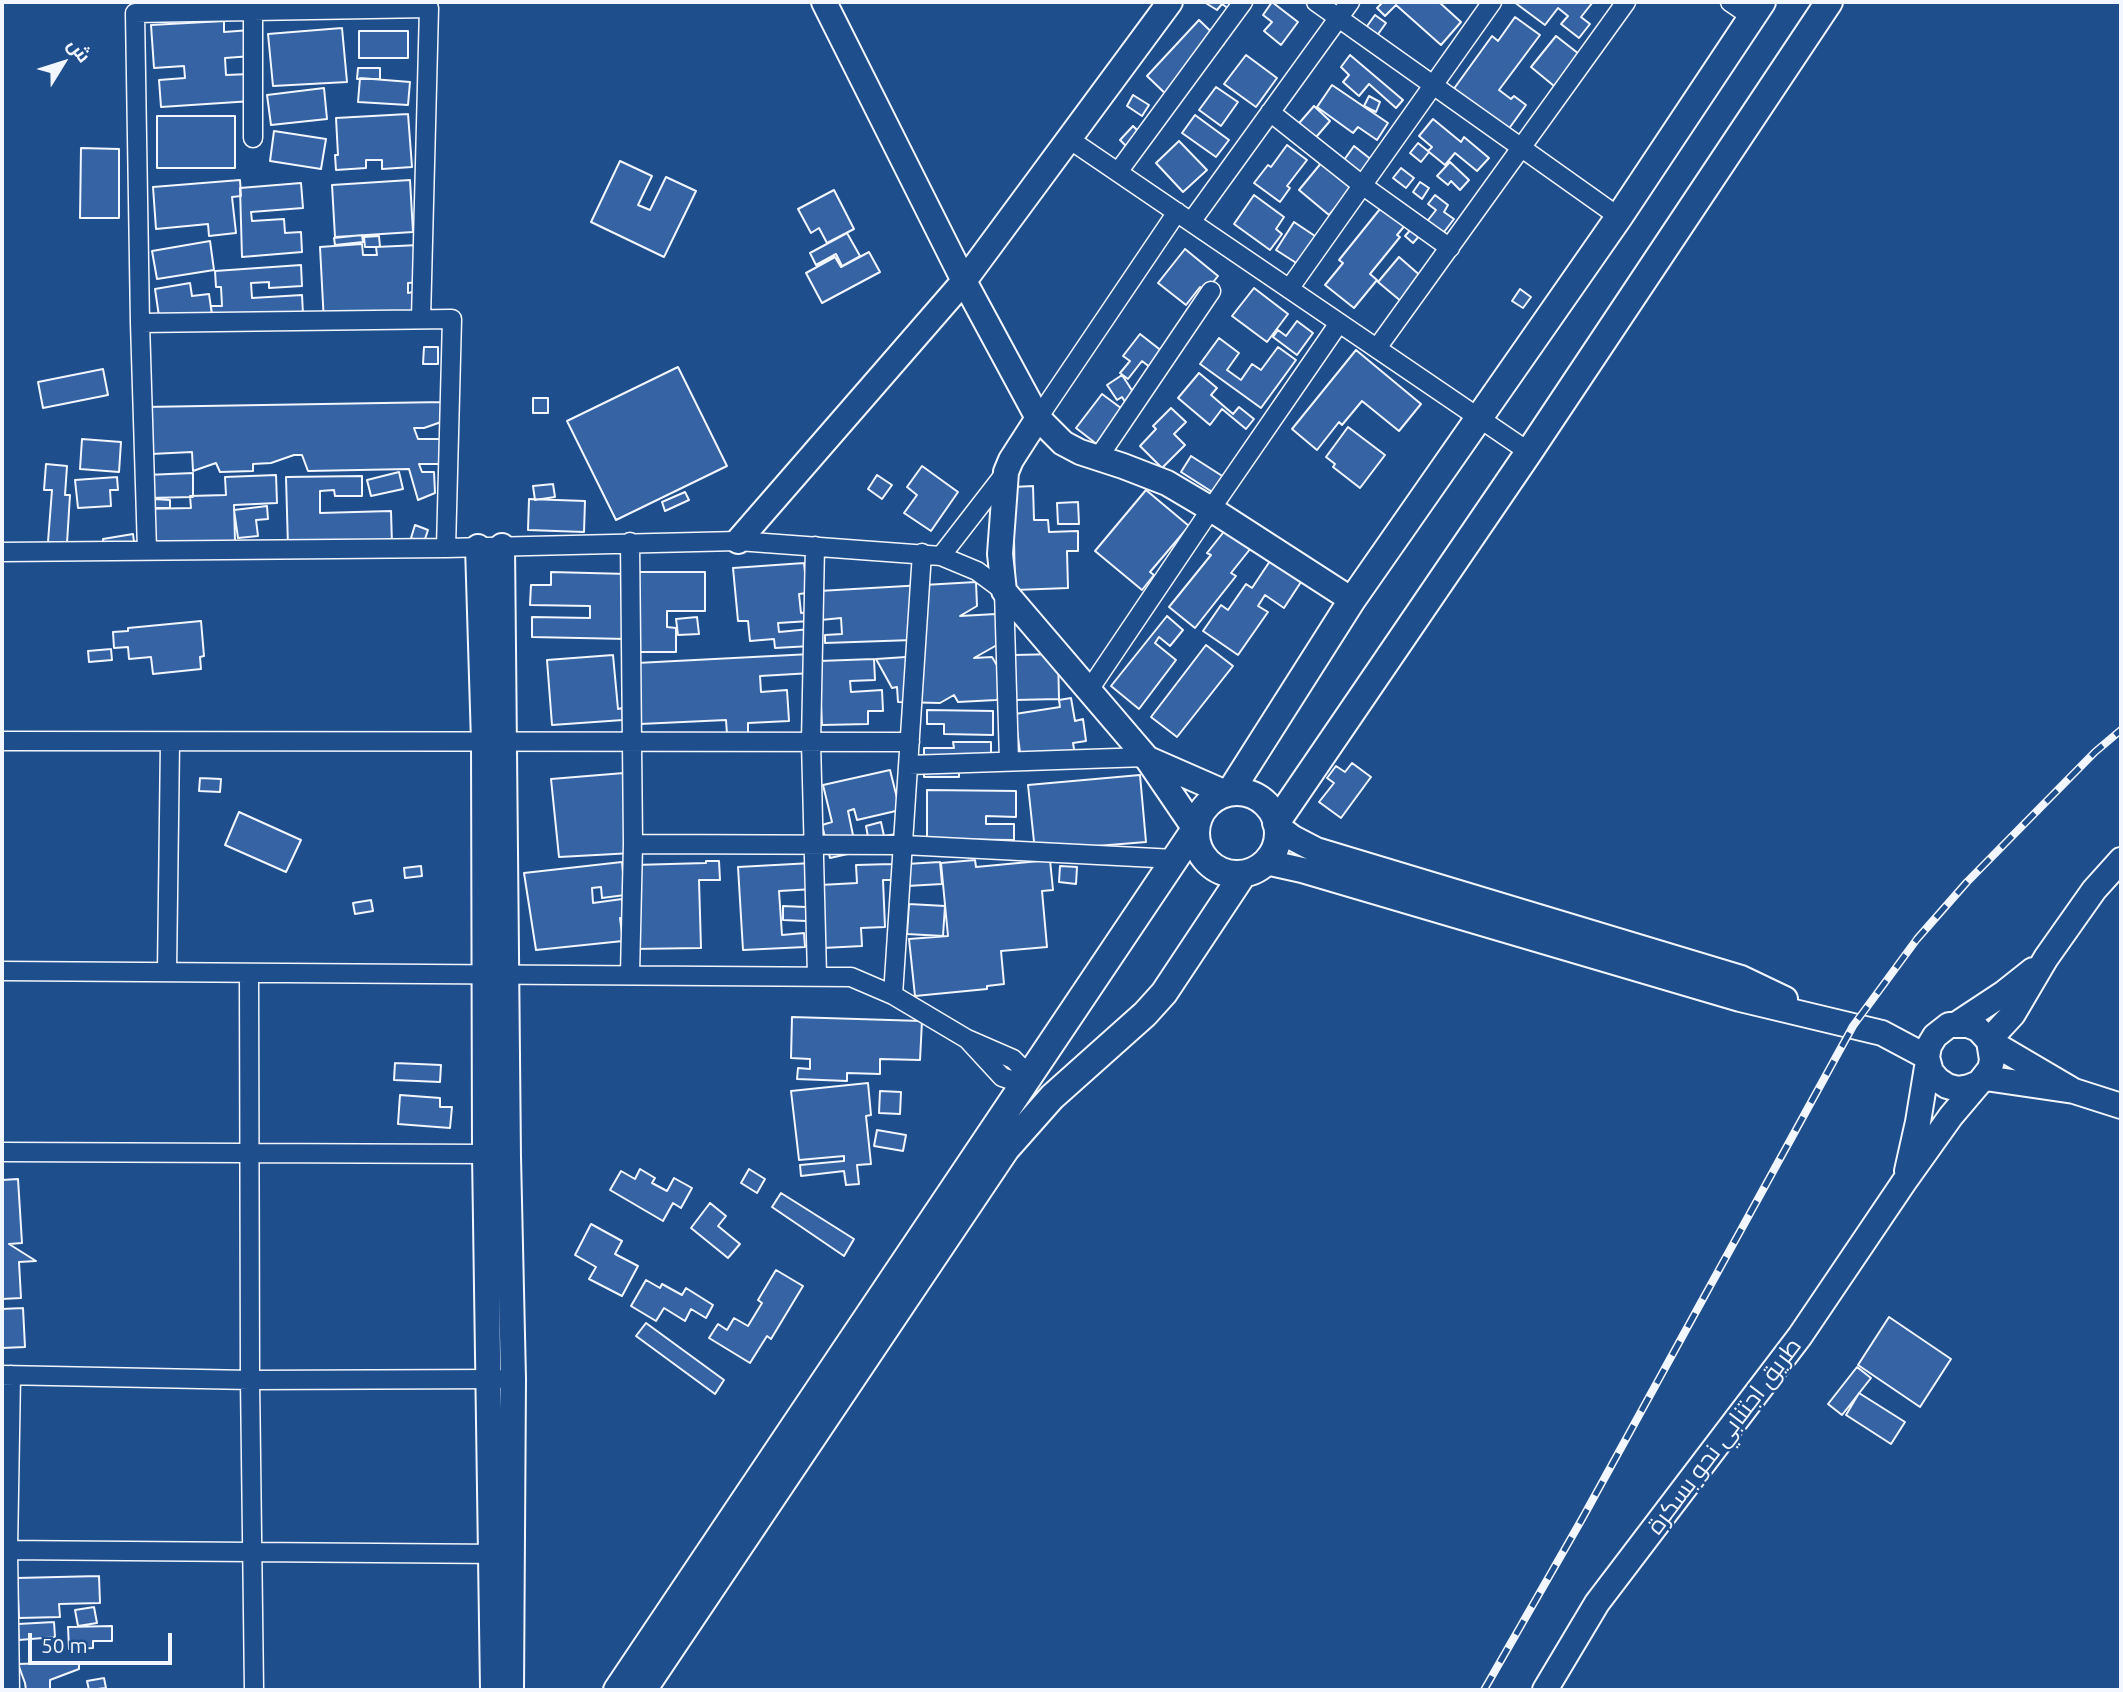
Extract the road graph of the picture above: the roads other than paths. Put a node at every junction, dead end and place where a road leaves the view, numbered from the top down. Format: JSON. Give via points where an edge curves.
{"nodes":[{"id":1,"x":824,"y":2,"type":"edge"},
{"id":2,"x":1170,"y":2,"type":"edge"},
{"id":3,"x":1243,"y":2,"type":"edge"},
{"id":4,"x":1316,"y":2,"type":"edge"},
{"id":5,"x":1350,"y":2,"type":"edge"},
{"id":6,"x":1492,"y":2,"type":"edge"},
{"id":7,"x":1626,"y":2,"type":"edge"},
{"id":8,"x":1730,"y":2,"type":"edge"},
{"id":9,"x":1829,"y":2,"type":"edge"},
{"id":10,"x":429,"y":5,"type":"edge"},
{"id":11,"x":1757,"y":10,"type":"edge"},
{"id":12,"x":253,"y":12,"type":"junction"},
{"id":13,"x":1338,"y":18,"type":"junction"},
{"id":14,"x":1433,"y":85,"type":"junction"},
{"id":15,"x":1270,"y":112,"type":"junction"},
{"id":16,"x":253,"y":138,"type":"dead end"},
{"id":17,"x":1069,"y":139,"type":"junction"},
{"id":18,"x":1523,"y":148,"type":"junction"},
{"id":19,"x":1118,"y":172,"type":"junction"},
{"id":20,"x":1362,"y":185,"type":"junction"},
{"id":21,"x":1619,"y":216,"type":"junction"},
{"id":22,"x":1184,"y":217,"type":"junction"},
{"id":23,"x":1450,"y":248,"type":"junction"},
{"id":24,"x":964,"y":281,"type":"junction"},
{"id":25,"x":1289,"y":289,"type":"junction"},
{"id":26,"x":1210,"y":291,"type":"dead end"},
{"id":27,"x":421,"y":319,"type":"junction"},
{"id":28,"x":140,"y":323,"type":"junction"},
{"id":29,"x":1339,"y":323,"type":"junction"},
{"id":30,"x":1377,"y":348,"type":"junction"},
{"id":31,"x":1038,"y":418,"type":"junction"},
{"id":32,"x":1478,"y":419,"type":"junction"},
{"id":33,"x":1529,"y":452,"type":"junction"},
{"id":34,"x":1098,"y":458,"type":"junction"},
{"id":35,"x":1006,"y":472,"type":"junction"},
{"id":36,"x":1210,"y":509,"type":"junction"},
{"id":37,"x":737,"y":541,"type":"junction"},
{"id":38,"x":630,"y":542,"type":"junction"},
{"id":39,"x":815,"y":546,"type":"junction"},
{"id":40,"x":490,"y":547,"type":"junction"},
{"id":41,"x":446,"y":548,"type":"junction"},
{"id":42,"x":147,"y":550,"type":"junction"},
{"id":43,"x":2,"y":552,"type":"edge"},
{"id":44,"x":922,"y":554,"type":"junction"},
{"id":45,"x":941,"y":556,"type":"junction"},
{"id":46,"x":1004,"y":591,"type":"junction"},
{"id":47,"x":1352,"y":600,"type":"junction"},
{"id":48,"x":1089,"y":690,"type":"junction"},
{"id":49,"x":2,"y":741,"type":"edge"},
{"id":50,"x":170,"y":741,"type":"junction"},
{"id":51,"x":494,"y":742,"type":"junction"},
{"id":52,"x":632,"y":742,"type":"junction"},
{"id":53,"x":811,"y":742,"type":"junction"},
{"id":54,"x":910,"y":742,"type":"junction"},
{"id":55,"x":1146,"y":757,"type":"junction"},
{"id":56,"x":1009,"y":761,"type":"junction"},
{"id":57,"x":909,"y":765,"type":"junction"},
{"id":58,"x":1228,"y":793,"type":"junction"},
{"id":59,"x":1277,"y":824,"type":"junction"},
{"id":60,"x":1195,"y":829,"type":"junction"},
{"id":61,"x":813,"y":844,"type":"junction"},
{"id":62,"x":633,"y":845,"type":"junction"},
{"id":63,"x":904,"y":845,"type":"junction"},
{"id":64,"x":1175,"y":859,"type":"junction"},
{"id":65,"x":2121,"y":860,"type":"edge"},
{"id":66,"x":1254,"y":868,"type":"junction"},
{"id":67,"x":2046,"y":958,"type":"junction"},
{"id":68,"x":2,"y":971,"type":"edge"},
{"id":69,"x":167,"y":971,"type":"junction"},
{"id":70,"x":249,"y":973,"type":"junction"},
{"id":71,"x":630,"y":974,"type":"junction"},
{"id":72,"x":817,"y":975,"type":"junction"},
{"id":73,"x":496,"y":976,"type":"junction"},
{"id":74,"x":893,"y":995,"type":"junction"},
{"id":75,"x":1830,"y":1021,"type":"junction"},
{"id":76,"x":1958,"y":1024,"type":"junction"},
{"id":77,"x":1989,"y":1041,"type":"junction"},
{"id":78,"x":1930,"y":1051,"type":"junction"},
{"id":79,"x":1026,"y":1080,"type":"junction"},
{"id":80,"x":1982,"y":1080,"type":"junction"},
{"id":81,"x":2074,"y":1091,"type":"junction"},
{"id":82,"x":1052,"y":1097,"type":"junction"},
{"id":83,"x":2121,"y":1106,"type":"edge"},
{"id":84,"x":2,"y":1152,"type":"edge"},
{"id":85,"x":251,"y":1152,"type":"junction"},
{"id":86,"x":485,"y":1154,"type":"junction"},
{"id":87,"x":1904,"y":1182,"type":"junction"},
{"id":88,"x":6,"y":1375,"type":"edge"},
{"id":89,"x":488,"y":1379,"type":"junction"},
{"id":90,"x":513,"y":1379,"type":"junction"},
{"id":91,"x":250,"y":1380,"type":"junction"},
{"id":92,"x":5,"y":1550,"type":"edge"},
{"id":93,"x":253,"y":1552,"type":"junction"},
{"id":94,"x":501,"y":1554,"type":"junction"},
{"id":95,"x":10,"y":1690,"type":"edge"},
{"id":96,"x":254,"y":1690,"type":"edge"},
{"id":97,"x":493,"y":1690,"type":"edge"},
{"id":98,"x":511,"y":1690,"type":"edge"},
{"id":99,"x":617,"y":1690,"type":"edge"},
{"id":100,"x":643,"y":1690,"type":"edge"},
{"id":101,"x":1545,"y":1690,"type":"edge"}],
"edges":[{"from":1,"to":24,"type":"street"},
{"from":2,"to":17,"type":"street"},
{"from":3,"to":19,"type":"street"},
{"from":4,"to":13,"type":"street"},
{"from":5,"to":13,"type":"street"},
{"from":6,"to":14,"type":"street"},
{"from":7,"to":18,"type":"street"},
{"from":8,"to":11,"type":"street"},
{"from":9,"to":33,"type":"main road"},
{"from":10,"to":12,"type":"street"},
{"from":10,"to":27,"type":"street"},
{"from":11,"to":21,"type":"main road"},
{"from":12,"to":16,"type":"street"},
{"from":12,"to":28,"type":"street","via":[[135,13]]},
{"from":13,"to":14,"type":"street"},
{"from":13,"to":15,"type":"street"},
{"from":14,"to":18,"type":"street"},
{"from":14,"to":20,"type":"street"},
{"from":15,"to":20,"type":"street"},
{"from":15,"to":22,"type":"street"},
{"from":17,"to":19,"type":"street"},
{"from":17,"to":24,"type":"street"},
{"from":18,"to":21,"type":"street"},
{"from":18,"to":23,"type":"street"},
{"from":19,"to":22,"type":"street"},
{"from":20,"to":23,"type":"street"},
{"from":20,"to":25,"type":"street"},
{"from":21,"to":32,"type":"main road"},
{"from":22,"to":25,"type":"street"},
{"from":22,"to":31,"type":"street"},
{"from":23,"to":30,"type":"street"},
{"from":24,"to":31,"type":"street"},
{"from":24,"to":37,"type":"street"},
{"from":25,"to":29,"type":"street"},
{"from":26,"to":34,"type":"street"},
{"from":27,"to":28,"type":"street"},
{"from":27,"to":41,"type":"street","via":[[452,319]]},
{"from":28,"to":42,"type":"street"},
{"from":29,"to":30,"type":"street"},
{"from":29,"to":36,"type":"street"},
{"from":30,"to":32,"type":"street"},
{"from":31,"to":34,"type":"street","via":[[1063,443]]},
{"from":31,"to":35,"type":"street"},
{"from":32,"to":33,"type":"street"},
{"from":32,"to":47,"type":"main road"},
{"from":33,"to":59,"type":"main road"},
{"from":34,"to":36,"type":"street","via":[[1156,478]]},
{"from":35,"to":45,"type":"street"},
{"from":35,"to":46,"type":"street","via":[[1000,555]]},
{"from":36,"to":47,"type":"street"},
{"from":36,"to":48,"type":"street"},
{"from":37,"to":38,"type":"street"},
{"from":37,"to":39,"type":"street"},
{"from":38,"to":40,"type":"street"},
{"from":38,"to":52,"type":"street"},
{"from":39,"to":44,"type":"street"},
{"from":39,"to":53,"type":"street"},
{"from":40,"to":41,"type":"street"},
{"from":40,"to":51,"type":"street"},
{"from":41,"to":42,"type":"street"},
{"from":42,"to":43,"type":"street"},
{"from":44,"to":45,"type":"street"},
{"from":44,"to":54,"type":"street"},
{"from":45,"to":46,"type":"street","via":[[977,571]]},
{"from":46,"to":48,"type":"street"},
{"from":46,"to":56,"type":"street"},
{"from":47,"to":58,"type":"main road"},
{"from":48,"to":55,"type":"street"},
{"from":49,"to":50,"type":"street"},
{"from":50,"to":51,"type":"street"},
{"from":50,"to":69,"type":"street"},
{"from":51,"to":52,"type":"street"},
{"from":51,"to":73,"type":"street"},
{"from":52,"to":53,"type":"street"},
{"from":52,"to":62,"type":"street"},
{"from":53,"to":54,"type":"street"},
{"from":53,"to":61,"type":"street"},
{"from":54,"to":57,"type":"street"},
{"from":55,"to":56,"type":"street"},
{"from":55,"to":58,"type":"street"},
{"from":55,"to":60,"type":"street"},
{"from":56,"to":57,"type":"street"},
{"from":57,"to":63,"type":"street"},
{"from":58,"to":59,"type":"main road","via":[[1264,802]]},
{"from":58,"to":60,"type":"main road","via":[[1205,806]]},
{"from":59,"to":66,"type":"main road","via":[[1276,846]]},
{"from":59,"to":75,"type":"street","via":[[1317,850],[1741,978]]},
{"from":60,"to":64,"type":"main road"},
{"from":60,"to":66,"type":"main road","via":[[1201,853],[1219,870],[1231,874]]},
{"from":61,"to":62,"type":"street"},
{"from":61,"to":63,"type":"street"},
{"from":61,"to":72,"type":"street"},
{"from":62,"to":71,"type":"street"},
{"from":63,"to":64,"type":"street"},
{"from":63,"to":74,"type":"street"},
{"from":64,"to":79,"type":"main road"},
{"from":65,"to":67,"type":"street"},
{"from":66,"to":75,"type":"street","via":[[1302,870],[1740,999]]},
{"from":66,"to":82,"type":"main road","via":[[1164,993]]},
{"from":67,"to":76,"type":"street"},
{"from":67,"to":77,"type":"street","via":[[2013,1014]]},
{"from":68,"to":69,"type":"street"},
{"from":69,"to":70,"type":"street"},
{"from":70,"to":73,"type":"street"},
{"from":70,"to":85,"type":"street"},
{"from":71,"to":72,"type":"street"},
{"from":71,"to":73,"type":"street"},
{"from":72,"to":74,"type":"street","via":[[851,977]]},
{"from":73,"to":86,"type":"street"},
{"from":73,"to":90,"type":"street"},
{"from":74,"to":79,"type":"street","via":[[967,1040],[1002,1077]]},
{"from":75,"to":78,"type":"street"},
{"from":76,"to":77,"type":"street","via":[[1978,1029]]},
{"from":76,"to":78,"type":"street","via":[[1949,1025]]},
{"from":77,"to":80,"type":"street","via":[[1992,1060]]},
{"from":77,"to":81,"type":"street"},
{"from":78,"to":80,"type":"street","via":[[1931,1072],[1947,1086],[1958,1089]]},
{"from":78,"to":87,"type":"street"},
{"from":79,"to":82,"type":"main road"},
{"from":79,"to":99,"type":"main road"},
{"from":80,"to":81,"type":"street"},
{"from":80,"to":87,"type":"street","name":"طريق اجتنابي نحو بسكرة"},
{"from":81,"to":83,"type":"street"},
{"from":82,"to":100,"type":"main road","via":[[1006,1149]]},
{"from":84,"to":85,"type":"street"},
{"from":85,"to":86,"type":"street"},
{"from":85,"to":91,"type":"street"},
{"from":86,"to":89,"type":"street"},
{"from":87,"to":101,"type":"street","name":"طريق اجتنابي نحو بسكرة","via":[[1800,1336],[1597,1603]]},
{"from":88,"to":91,"type":"street"},
{"from":88,"to":92,"type":"street"},
{"from":89,"to":90,"type":"street"},
{"from":89,"to":91,"type":"street"},
{"from":89,"to":94,"type":"street"},
{"from":90,"to":94,"type":"street"},
{"from":91,"to":93,"type":"street"},
{"from":92,"to":93,"type":"street"},
{"from":92,"to":95,"type":"street"},
{"from":93,"to":94,"type":"street"},
{"from":93,"to":96,"type":"street"},
{"from":94,"to":97,"type":"street"},
{"from":94,"to":98,"type":"street"}]}
